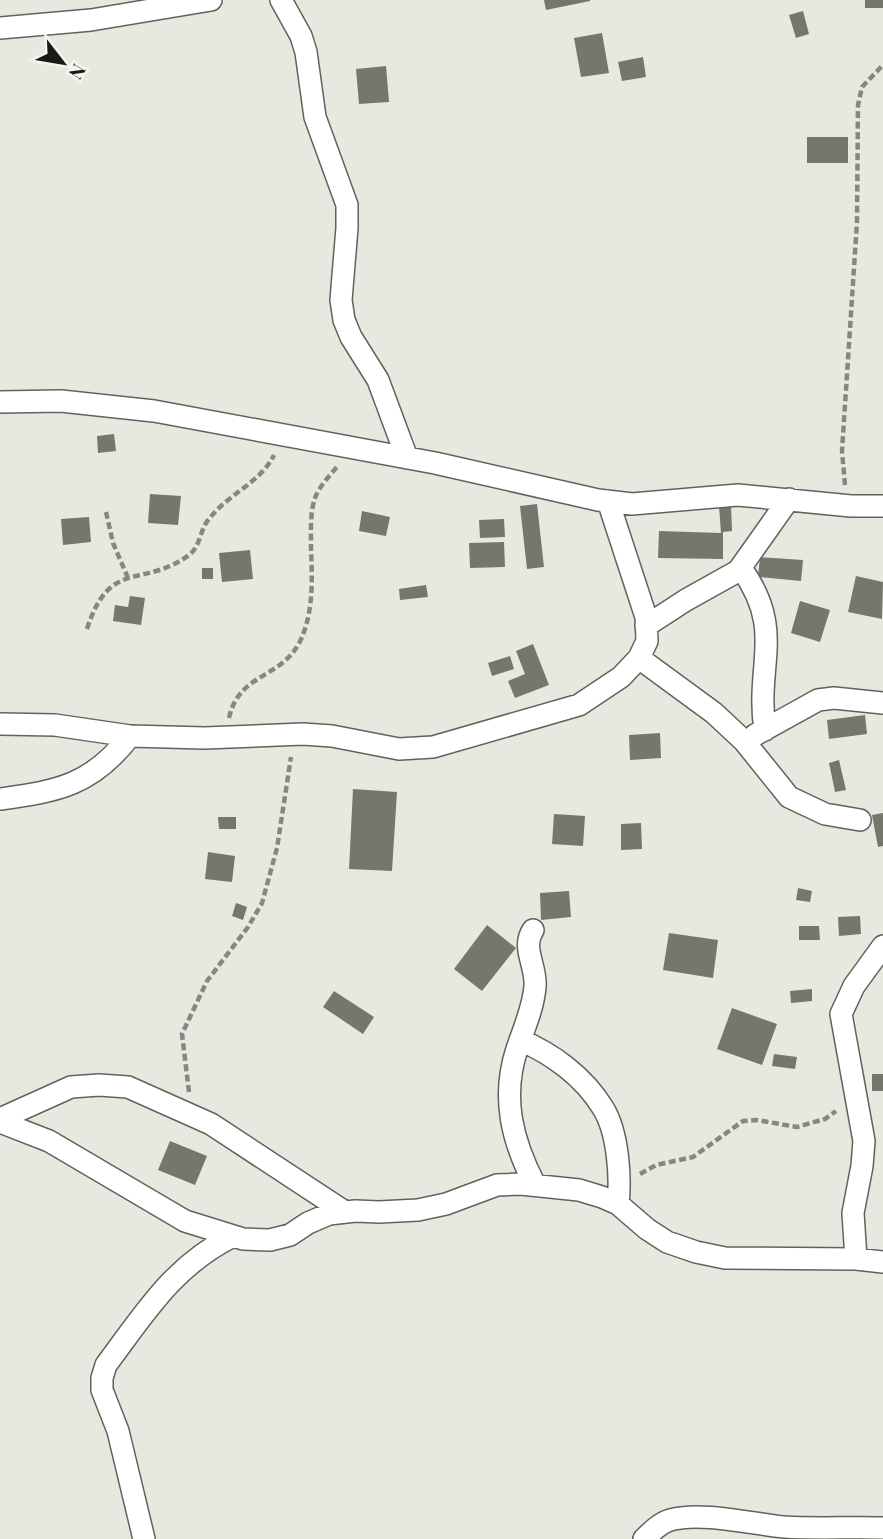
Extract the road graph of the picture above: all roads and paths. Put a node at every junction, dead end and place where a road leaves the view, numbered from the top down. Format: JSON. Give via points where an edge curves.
{"nodes":[{"id":1,"x":211,"y":0,"type":"edge"},
{"id":2,"x":281,"y":0,"type":"edge"},
{"id":3,"x":0,"y":28,"type":"edge"},
{"id":4,"x":883,"y":65,"type":"edge"},
{"id":5,"x":0,"y":402,"type":"edge"},
{"id":6,"x":279,"y":434,"type":"junction"},
{"id":7,"x":355,"y":449,"type":"junction"},
{"id":8,"x":407,"y":458,"type":"junction"},
{"id":9,"x":789,"y":499,"type":"junction"},
{"id":10,"x":608,"y":501,"type":"junction"},
{"id":11,"x":851,"y":506,"type":"junction"},
{"id":12,"x":883,"y":506,"type":"edge"},
{"id":13,"x":106,"y":512,"type":"dead end"},
{"id":14,"x":741,"y":568,"type":"junction"},
{"id":15,"x":128,"y":579,"type":"junction"},
{"id":16,"x":646,"y":626,"type":"junction"},
{"id":17,"x":87,"y":629,"type":"dead end"},
{"id":18,"x":639,"y":659,"type":"junction"},
{"id":19,"x":883,"y":703,"type":"edge"},
{"id":20,"x":0,"y":724,"type":"edge"},
{"id":21,"x":765,"y":730,"type":"junction"},
{"id":22,"x":294,"y":735,"type":"junction"},
{"id":23,"x":130,"y":736,"type":"junction"},
{"id":24,"x":227,"y":737,"type":"junction"},
{"id":25,"x":744,"y":741,"type":"junction"},
{"id":26,"x":0,"y":799,"type":"edge"},
{"id":27,"x":860,"y":820,"type":"dead end"},
{"id":28,"x":533,"y":930,"type":"dead end"},
{"id":29,"x":883,"y":946,"type":"edge"},
{"id":30,"x":520,"y":1040,"type":"junction"},
{"id":31,"x":856,"y":1095,"type":"junction"},
{"id":32,"x":193,"y":1116,"type":"junction"},
{"id":33,"x":0,"y":1120,"type":"edge"},
{"id":34,"x":534,"y":1185,"type":"junction"},
{"id":35,"x":619,"y":1195,"type":"junction"},
{"id":36,"x":345,"y":1212,"type":"junction"},
{"id":37,"x":233,"y":1236,"type":"junction"},
{"id":38,"x":856,"y":1259,"type":"junction"},
{"id":39,"x":883,"y":1262,"type":"edge"},
{"id":40,"x":883,"y":1528,"type":"edge"},
{"id":41,"x":144,"y":1539,"type":"edge"},
{"id":42,"x":644,"y":1539,"type":"edge"}],
"edges":[{"from":1,"to":3,"type":"street","via":[[91,20]]},
{"from":2,"to":8,"type":"street","via":[[303,44],[315,117],[347,205],[341,300],[344,320],[378,380]]},
{"from":4,"to":11,"type":"path","via":[[862,87],[858,105],[858,222],[842,451]]},
{"from":5,"to":6,"type":"street","via":[[61,401],[155,411]]},
{"from":6,"to":7,"type":"street"},
{"from":6,"to":15,"type":"path","via":[[266,470],[222,504],[191,554]]},
{"from":7,"to":8,"type":"street"},
{"from":7,"to":24,"type":"path","via":[[315,497],[309,617],[301,640],[277,668],[239,692]]},
{"from":8,"to":10,"type":"street"},
{"from":9,"to":10,"type":"street","via":[[738,495],[632,504]]},
{"from":9,"to":11,"type":"street"},
{"from":9,"to":14,"type":"street"},
{"from":10,"to":16,"type":"street"},
{"from":11,"to":12,"type":"street"},
{"from":13,"to":15,"type":"path"},
{"from":14,"to":16,"type":"street"},
{"from":14,"to":21,"type":"street","via":[[758,593],[766,626]]},
{"from":15,"to":17,"type":"path","via":[[103,594]]},
{"from":16,"to":18,"type":"street","via":[[647,641]]},
{"from":18,"to":22,"type":"street","via":[[579,705],[433,747],[399,749],[332,736]]},
{"from":18,"to":25,"type":"street","via":[[714,713]]},
{"from":19,"to":21,"type":"street","via":[[818,700]]},
{"from":20,"to":23,"type":"street","via":[[55,725]]},
{"from":21,"to":25,"type":"street"},
{"from":22,"to":24,"type":"street"},
{"from":22,"to":32,"type":"path","via":[[278,848],[262,903],[207,981],[182,1034]]},
{"from":23,"to":24,"type":"street"},
{"from":23,"to":26,"type":"street","via":[[88,776],[51,791]]},
{"from":25,"to":27,"type":"street","via":[[789,797],[825,814]]},
{"from":28,"to":30,"type":"street","via":[[527,941],[536,982]]},
{"from":29,"to":31,"type":"street","via":[[846,998],[841,1014]]},
{"from":30,"to":34,"type":"street","via":[[511,1070],[510,1120]]},
{"from":30,"to":35,"type":"street","via":[[562,1062],[604,1109],[616,1150]]},
{"from":31,"to":35,"type":"path","via":[[825,1119],[806,1125],[743,1121],[692,1157],[656,1165]]},
{"from":31,"to":38,"type":"street","via":[[864,1141],[853,1213]]},
{"from":32,"to":33,"type":"street","via":[[128,1087],[99,1085],[71,1087]]},
{"from":32,"to":36,"type":"street"},
{"from":33,"to":37,"type":"street","via":[[48,1141],[186,1221]]},
{"from":34,"to":35,"type":"street"},
{"from":34,"to":36,"type":"street","via":[[497,1185],[418,1210]]},
{"from":35,"to":38,"type":"street","via":[[647,1229],[696,1252],[725,1258]]},
{"from":36,"to":37,"type":"street","via":[[329,1214],[270,1240]]},
{"from":37,"to":41,"type":"street","via":[[195,1258],[174,1278],[106,1365],[102,1378]]},
{"from":38,"to":39,"type":"street"},
{"from":40,"to":42,"type":"street","via":[[788,1527],[682,1518],[659,1525]]}]}
